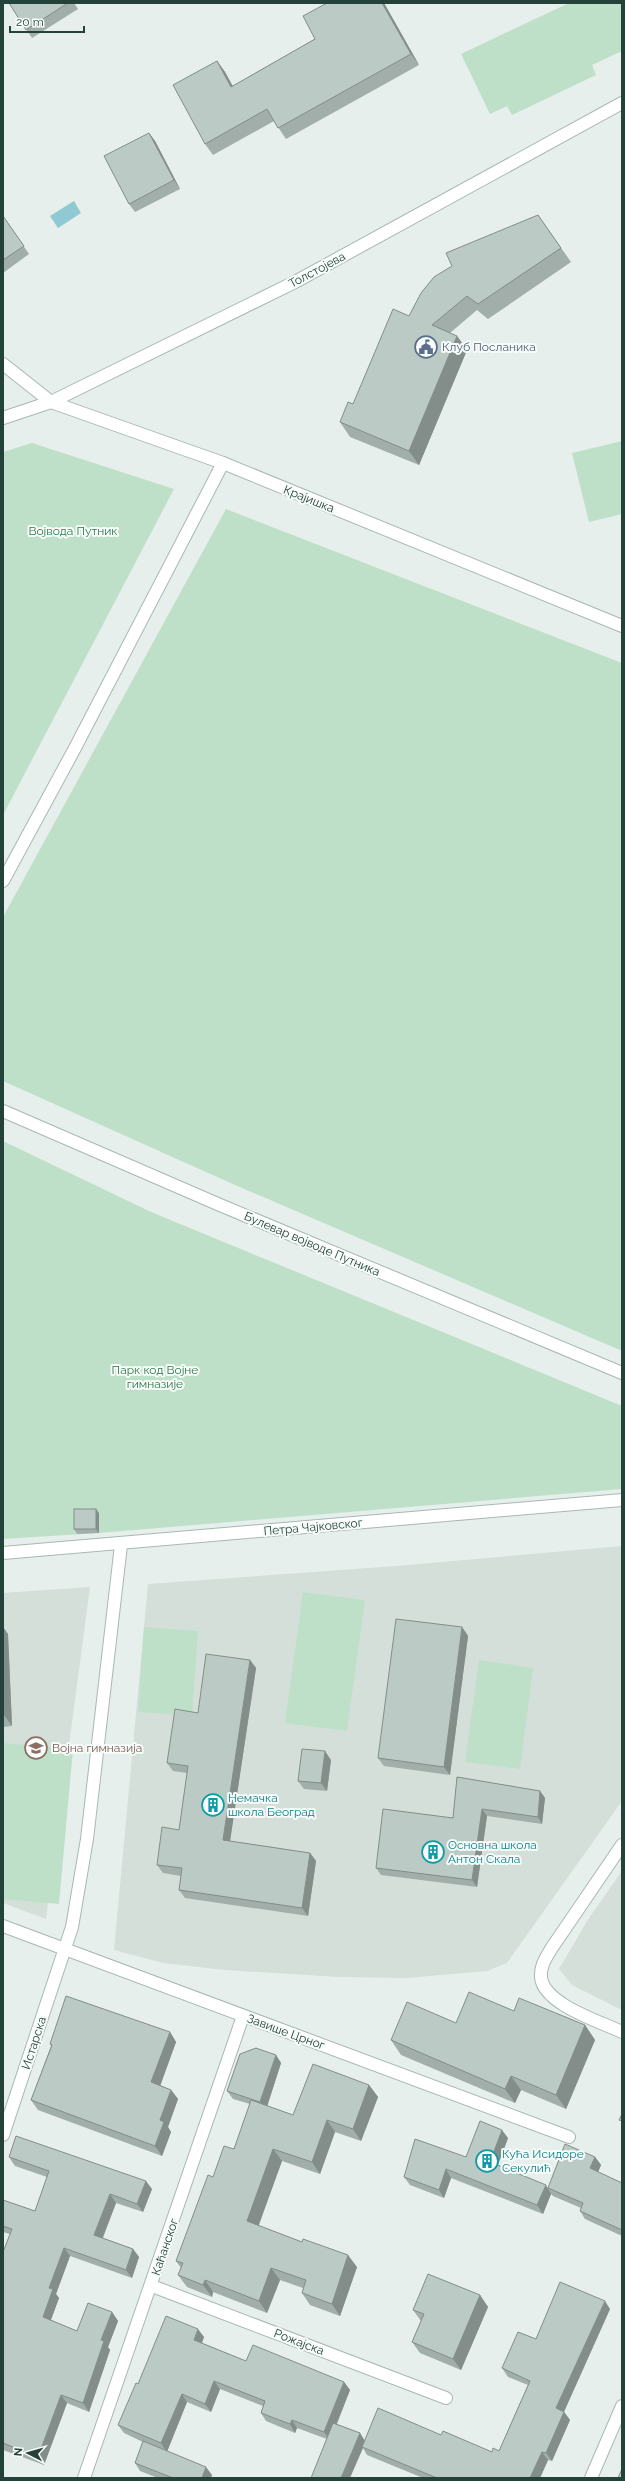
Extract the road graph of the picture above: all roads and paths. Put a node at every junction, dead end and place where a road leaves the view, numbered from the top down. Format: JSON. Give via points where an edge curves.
{"nodes":[{"id":1,"x":622,"y":103,"type":"edge"},
{"id":2,"x":3,"y":364,"type":"edge"},
{"id":3,"x":51,"y":402,"type":"junction"},
{"id":4,"x":3,"y":418,"type":"edge"},
{"id":5,"x":223,"y":463,"type":"junction"},
{"id":6,"x":622,"y":626,"type":"edge"},
{"id":7,"x":3,"y":881,"type":"edge"},
{"id":8,"x":3,"y":1111,"type":"edge"},
{"id":9,"x":622,"y":1373,"type":"edge"},
{"id":10,"x":622,"y":1500,"type":"edge"},
{"id":11,"x":121,"y":1545,"type":"junction"},
{"id":12,"x":3,"y":1553,"type":"edge"},
{"id":13,"x":622,"y":1845,"type":"edge"},
{"id":14,"x":3,"y":1926,"type":"edge"},
{"id":15,"x":65,"y":1950,"type":"junction"},
{"id":16,"x":244,"y":2016,"type":"junction"},
{"id":17,"x":622,"y":2032,"type":"edge"},
{"id":18,"x":3,"y":2135,"type":"edge"},
{"id":19,"x":569,"y":2137,"type":"dead end"},
{"id":20,"x":152,"y":2286,"type":"junction"},
{"id":21,"x":446,"y":2398,"type":"dead end"},
{"id":22,"x":622,"y":2406,"type":"edge"},
{"id":23,"x":84,"y":2478,"type":"edge"},
{"id":24,"x":591,"y":2478,"type":"edge"}],
"edges":[{"from":1,"to":3,"type":"street","name":"Толстојева","via":[[295,282]]},
{"from":2,"to":3,"type":"street","name":"Крајишка"},
{"from":3,"to":4,"type":"street","name":"Толстојева"},
{"from":3,"to":5,"type":"street","name":"Крајишка"},
{"from":5,"to":6,"type":"street","name":"Крајишка"},
{"from":5,"to":7,"type":"street"},
{"from":8,"to":9,"type":"street","name":"Булевар војводе Путника"},
{"from":10,"to":11,"type":"street","name":"Петра Чајковског"},
{"from":11,"to":12,"type":"street","name":"Петра Чајковског"},
{"from":11,"to":15,"type":"street","name":"Истарска","via":[[87,1839],[72,1927]]},
{"from":13,"to":17,"type":"street","via":[[551,1949],[542,1964],[541,1978],[548,1993],[559,2003]]},
{"from":14,"to":15,"type":"street","name":"Завише Црног"},
{"from":15,"to":16,"type":"street","name":"Завише Црног"},
{"from":15,"to":18,"type":"street","name":"Истарска"},
{"from":16,"to":19,"type":"street","name":"Завише Црног"},
{"from":16,"to":20,"type":"street","name":"Каћанског"},
{"from":20,"to":21,"type":"street","name":"Рожајска"},
{"from":20,"to":23,"type":"street","name":"Каћанског"},
{"from":22,"to":24,"type":"street"}]}
